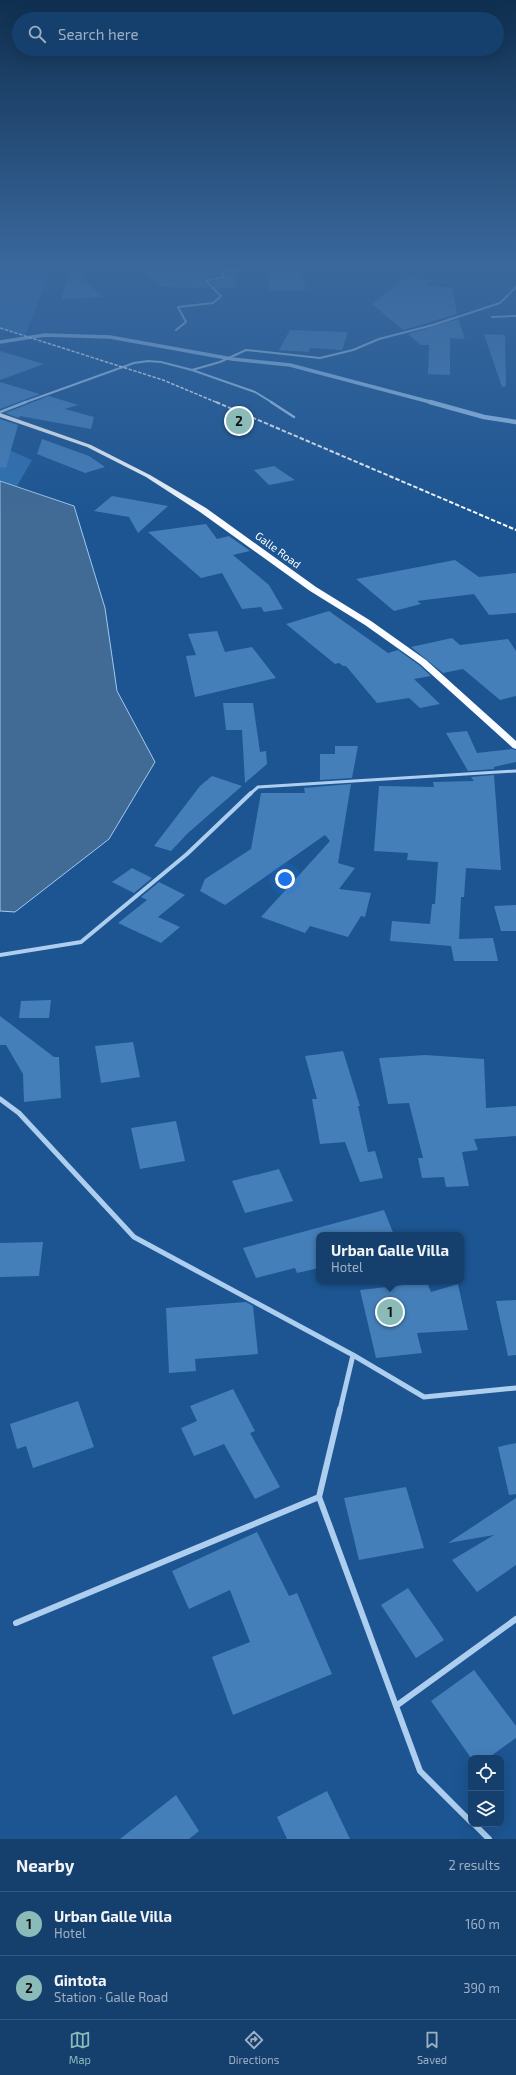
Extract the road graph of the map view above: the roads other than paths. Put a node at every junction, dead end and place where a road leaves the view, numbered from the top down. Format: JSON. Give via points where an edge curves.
{"nodes":[{"id":1,"x":244,"y":351,"type":"edge"},
{"id":2,"x":254,"y":351,"type":"edge"},
{"id":3,"x":349,"y":351,"type":"edge"},
{"id":4,"x":192,"y":370,"type":"junction"},
{"id":5,"x":0,"y":414,"type":"edge"},
{"id":6,"x":294,"y":417,"type":"dead end"},
{"id":7,"x":516,"y":746,"type":"edge"},
{"id":8,"x":516,"y":771,"type":"edge"},
{"id":9,"x":0,"y":956,"type":"edge"},
{"id":10,"x":0,"y":1099,"type":"edge"},
{"id":11,"x":353,"y":1355,"type":"junction"},
{"id":12,"x":516,"y":1388,"type":"edge"},
{"id":13,"x":319,"y":1497,"type":"junction"},
{"id":14,"x":516,"y":1618,"type":"edge"},
{"id":15,"x":16,"y":1623,"type":"dead end"},
{"id":16,"x":396,"y":1706,"type":"junction"},
{"id":17,"x":468,"y":1819,"type":"edge"},
{"id":18,"x":477,"y":1827,"type":"edge"},
{"id":19,"x":489,"y":1839,"type":"edge"}],
"edges":[{"from":1,"to":4,"type":"street","via":[[220,362]]},
{"from":2,"to":3,"type":"street","via":[[320,358]]},
{"from":4,"to":5,"type":"street","via":[[161,362],[134,363]]},
{"from":4,"to":6,"type":"street","via":[[255,392]]},
{"from":5,"to":7,"type":"highway","name":"Galle Road","via":[[89,446],[148,476],[203,510],[313,589],[368,623],[422,662]]},
{"from":8,"to":9,"type":"street","via":[[470,776],[258,786],[187,854],[81,942]]},
{"from":10,"to":11,"type":"street","via":[[19,1113],[134,1237]]},
{"from":11,"to":12,"type":"street","via":[[424,1397]]},
{"from":11,"to":13,"type":"street"},
{"from":13,"to":15,"type":"street"},
{"from":13,"to":16,"type":"street"},
{"from":14,"to":16,"type":"street"},
{"from":16,"to":17,"type":"street","via":[[420,1771]]},
{"from":18,"to":19,"type":"street"}]}
